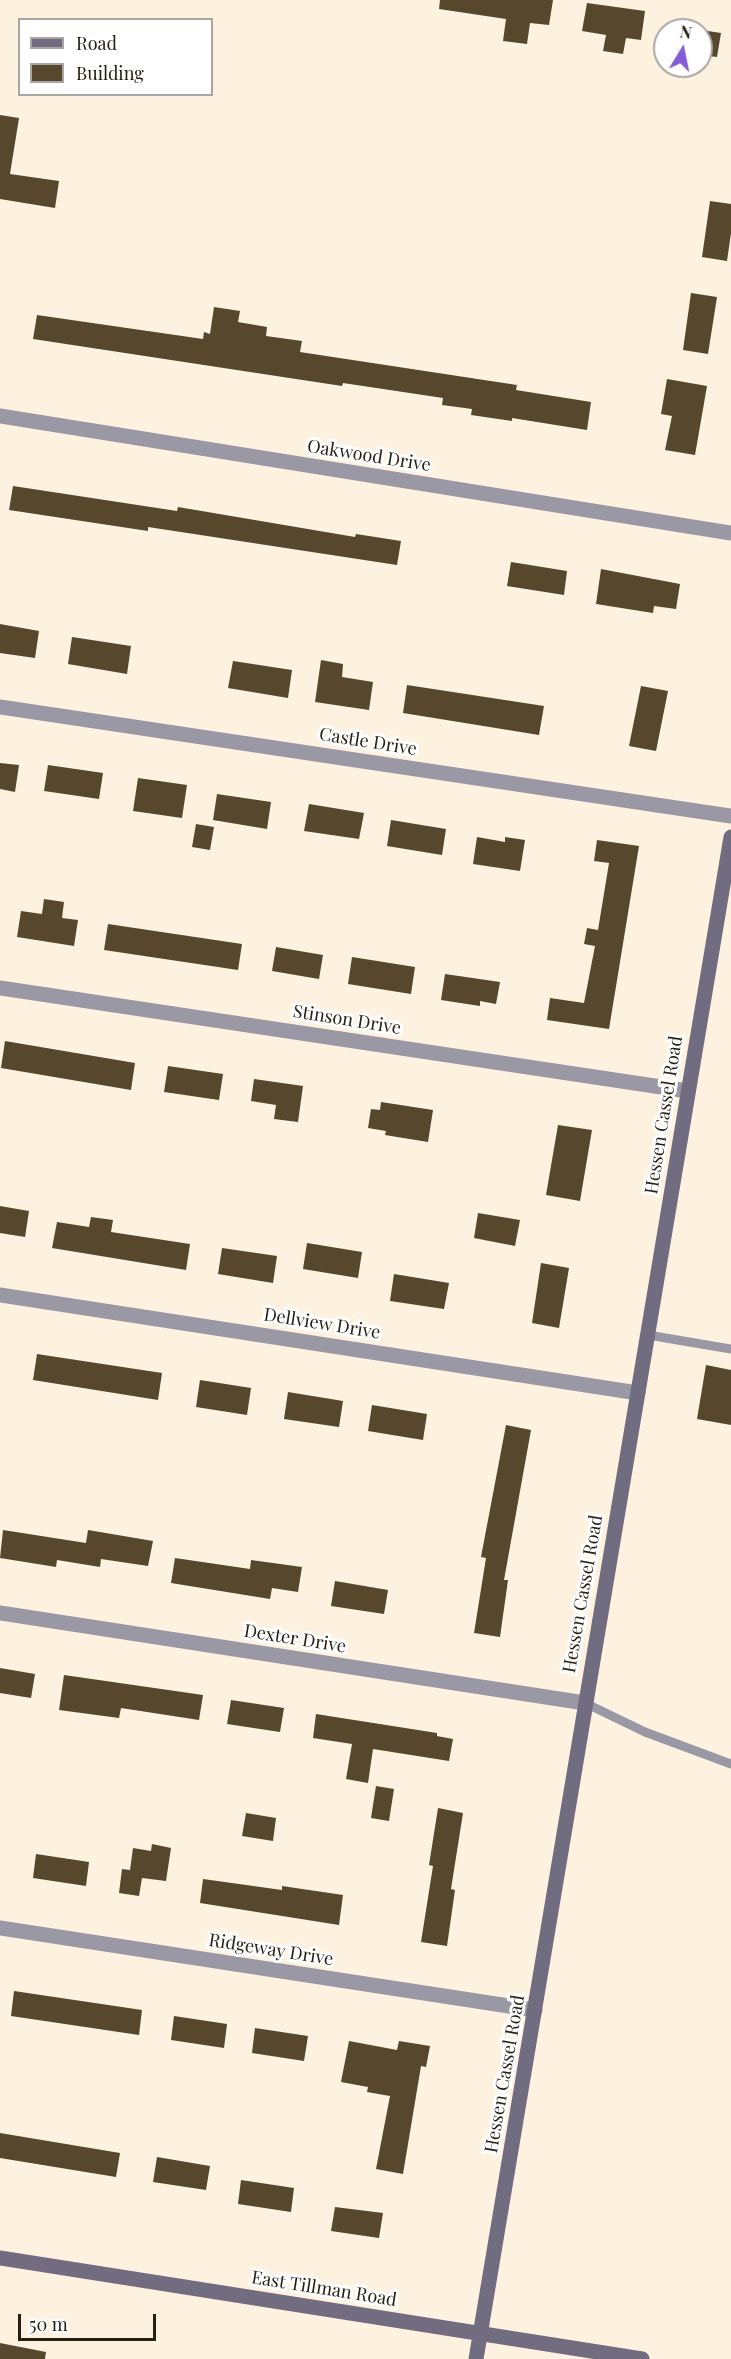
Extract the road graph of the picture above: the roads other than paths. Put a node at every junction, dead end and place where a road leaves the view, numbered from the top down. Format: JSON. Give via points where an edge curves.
{"nodes":[{"id":1,"x":0,"y":417,"type":"edge"},
{"id":2,"x":731,"y":533,"type":"edge"},
{"id":3,"x":0,"y":707,"type":"edge"},
{"id":4,"x":731,"y":816,"type":"edge"},
{"id":5,"x":731,"y":837,"type":"edge"},
{"id":6,"x":0,"y":988,"type":"edge"},
{"id":7,"x":688,"y":1091,"type":"junction"},
{"id":8,"x":0,"y":1294,"type":"edge"},
{"id":9,"x":648,"y":1335,"type":"junction"},
{"id":10,"x":731,"y":1349,"type":"edge"},
{"id":11,"x":638,"y":1393,"type":"junction"},
{"id":12,"x":0,"y":1613,"type":"edge"},
{"id":13,"x":585,"y":1703,"type":"junction"},
{"id":14,"x":731,"y":1764,"type":"edge"},
{"id":15,"x":0,"y":1928,"type":"edge"},
{"id":16,"x":536,"y":2010,"type":"junction"},
{"id":17,"x":0,"y":2258,"type":"edge"},
{"id":18,"x":480,"y":2332,"type":"junction"},
{"id":19,"x":476,"y":2359,"type":"edge"},
{"id":20,"x":642,"y":2359,"type":"edge"}],
"edges":[{"from":1,"to":2,"type":"street","name":"Oakwood Drive"},
{"from":3,"to":4,"type":"street","name":"Castle Drive"},
{"from":5,"to":7,"type":"main road","name":"Hessen Cassel Road"},
{"from":6,"to":7,"type":"street","name":"Stinson Drive"},
{"from":7,"to":9,"type":"main road","name":"Hessen Cassel Road"},
{"from":8,"to":11,"type":"street","name":"Dellview Drive"},
{"from":9,"to":10,"type":"lane"},
{"from":9,"to":11,"type":"main road","name":"Hessen Cassel Road"},
{"from":11,"to":13,"type":"main road","name":"Hessen Cassel Road"},
{"from":12,"to":13,"type":"street","name":"Dexter Drive"},
{"from":13,"to":14,"type":"lane","via":[[645,1732]]},
{"from":13,"to":16,"type":"main road","name":"Hessen Cassel Road"},
{"from":15,"to":16,"type":"street","name":"Ridgeway Drive"},
{"from":16,"to":18,"type":"main road","name":"Hessen Cassel Road"},
{"from":17,"to":18,"type":"main road","name":"East Tillman Road"},
{"from":18,"to":19,"type":"main road","name":"Hessen Cassel Road"},
{"from":18,"to":20,"type":"main road","name":"East Tillman Road","via":[[520,2342]]}]}
